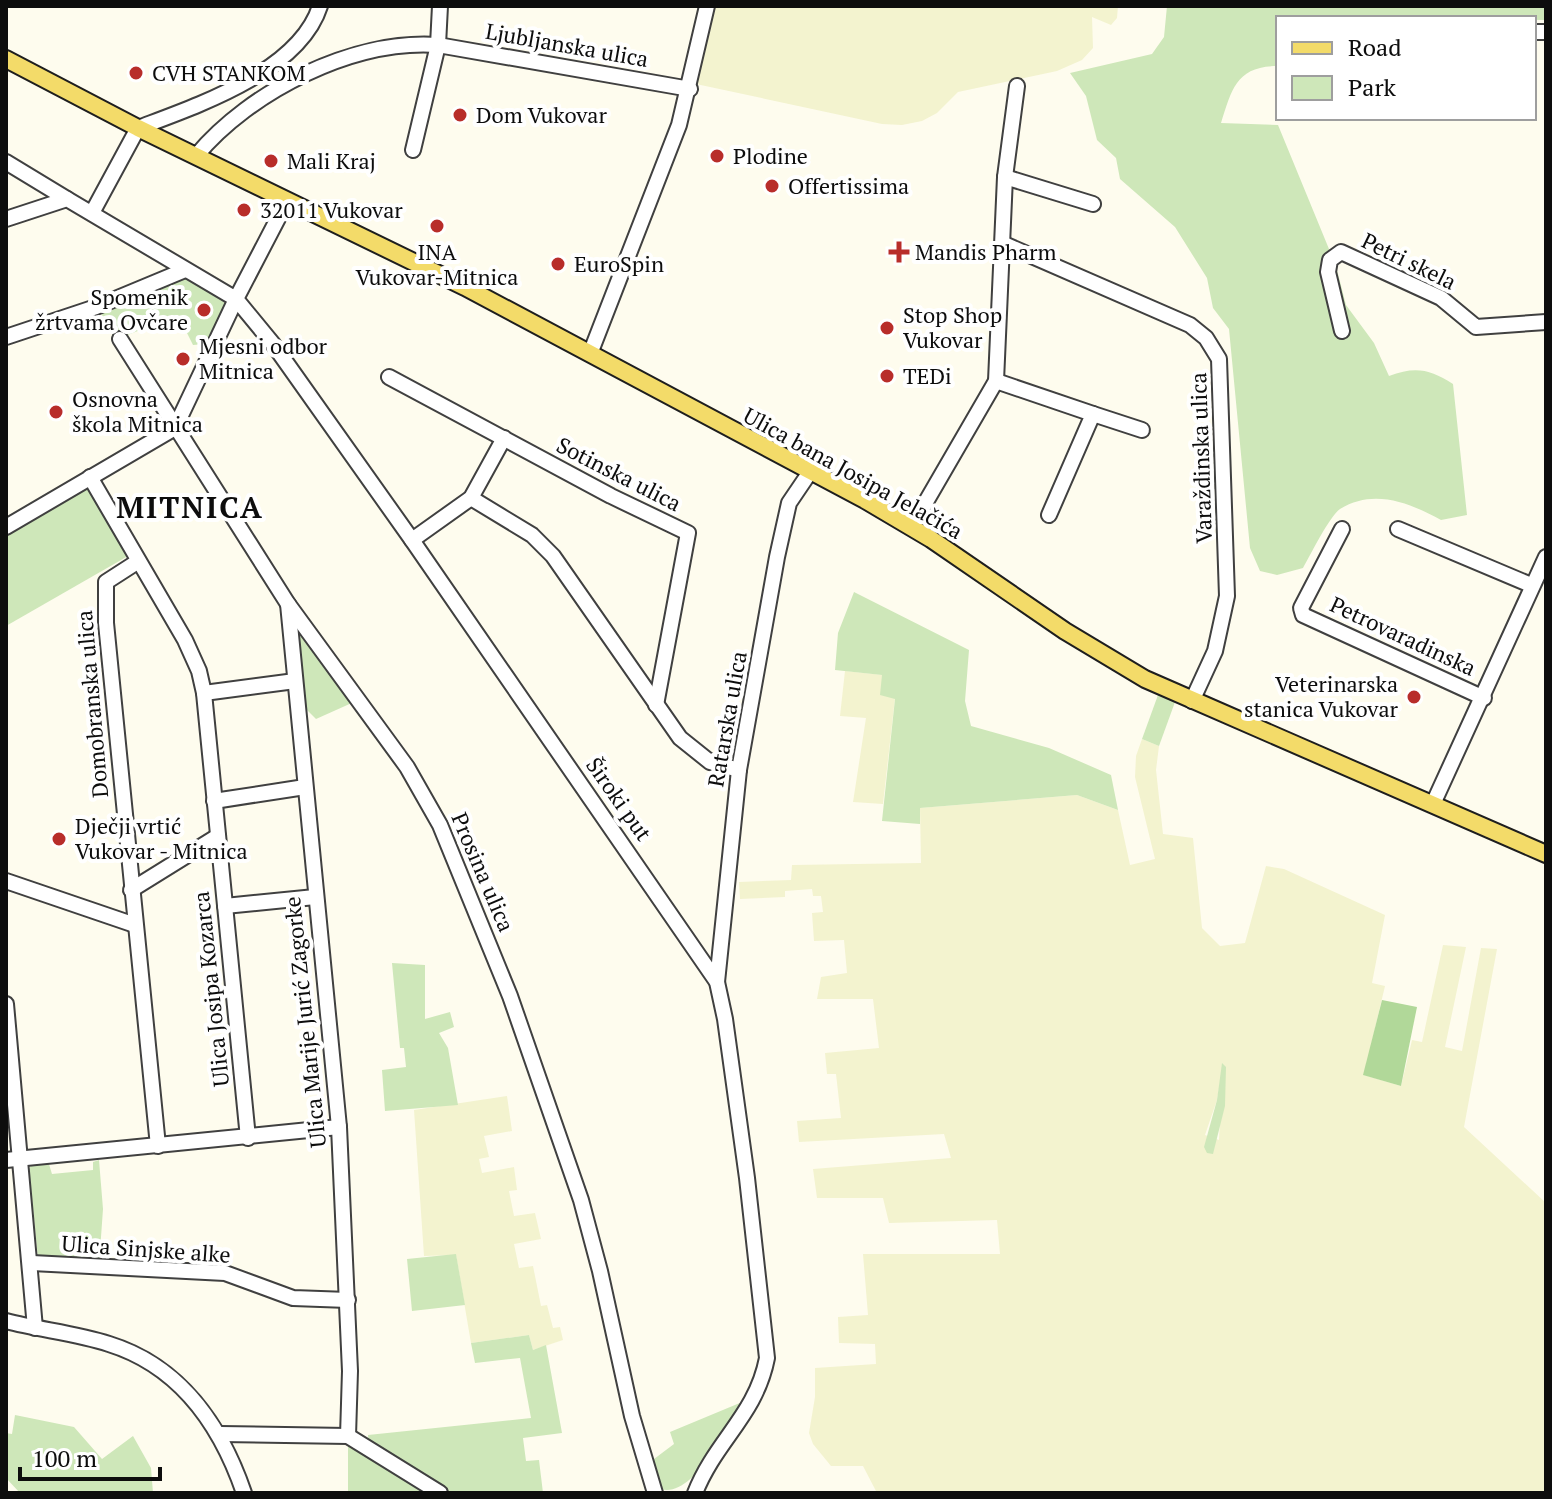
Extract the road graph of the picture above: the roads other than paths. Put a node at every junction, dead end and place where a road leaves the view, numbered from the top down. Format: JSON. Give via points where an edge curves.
{"nodes":[{"id":1,"x":320,"y":6,"type":"edge"},
{"id":2,"x":440,"y":6,"type":"edge"},
{"id":3,"x":707,"y":6,"type":"edge"},
{"id":4,"x":438,"y":45,"type":"junction"},
{"id":5,"x":6,"y":59,"type":"edge"},
{"id":6,"x":1017,"y":86,"type":"dead end"},
{"id":7,"x":690,"y":89,"type":"junction"},
{"id":8,"x":138,"y":128,"type":"junction"},
{"id":9,"x":413,"y":150,"type":"dead end"},
{"id":10,"x":196,"y":156,"type":"junction"},
{"id":11,"x":6,"y":162,"type":"edge"},
{"id":12,"x":1005,"y":177,"type":"junction"},
{"id":13,"x":67,"y":199,"type":"junction"},
{"id":14,"x":287,"y":201,"type":"junction"},
{"id":15,"x":1093,"y":204,"type":"dead end"},
{"id":16,"x":92,"y":213,"type":"junction"},
{"id":17,"x":6,"y":219,"type":"edge"},
{"id":18,"x":1004,"y":244,"type":"junction"},
{"id":19,"x":185,"y":270,"type":"junction"},
{"id":20,"x":236,"y":299,"type":"junction"},
{"id":21,"x":1546,"y":322,"type":"edge"},
{"id":22,"x":1342,"y":331,"type":"dead end"},
{"id":23,"x":6,"y":337,"type":"edge"},
{"id":24,"x":120,"y":339,"type":"dead end"},
{"id":25,"x":590,"y":354,"type":"junction"},
{"id":26,"x":389,"y":377,"type":"dead end"},
{"id":27,"x":996,"y":381,"type":"junction"},
{"id":28,"x":1093,"y":414,"type":"junction"},
{"id":29,"x":175,"y":428,"type":"junction"},
{"id":30,"x":1142,"y":430,"type":"dead end"},
{"id":31,"x":504,"y":438,"type":"junction"},
{"id":32,"x":810,"y":472,"type":"junction"},
{"id":33,"x":90,"y":477,"type":"junction"},
{"id":34,"x":471,"y":498,"type":"junction"},
{"id":35,"x":1049,"y":515,"type":"dead end"},
{"id":36,"x":909,"y":525,"type":"junction"},
{"id":37,"x":6,"y":527,"type":"edge"},
{"id":38,"x":1342,"y":529,"type":"dead end"},
{"id":39,"x":1398,"y":529,"type":"dead end"},
{"id":40,"x":412,"y":540,"type":"junction"},
{"id":41,"x":1546,"y":557,"type":"edge"},
{"id":42,"x":137,"y":562,"type":"junction"},
{"id":43,"x":1531,"y":585,"type":"junction"},
{"id":44,"x":288,"y":604,"type":"junction"},
{"id":45,"x":664,"y":656,"type":"junction"},
{"id":46,"x":632,"y":669,"type":"junction"},
{"id":47,"x":295,"y":681,"type":"junction"},
{"id":48,"x":204,"y":693,"type":"junction"},
{"id":49,"x":1484,"y":698,"type":"junction"},
{"id":50,"x":1192,"y":701,"type":"junction"},
{"id":51,"x":656,"y":705,"type":"junction"},
{"id":52,"x":739,"y":770,"type":"junction"},
{"id":53,"x":305,"y":787,"type":"junction"},
{"id":54,"x":214,"y":801,"type":"junction"},
{"id":55,"x":1433,"y":804,"type":"junction"},
{"id":56,"x":218,"y":836,"type":"junction"},
{"id":57,"x":1546,"y":854,"type":"edge"},
{"id":58,"x":6,"y":881,"type":"edge"},
{"id":59,"x":131,"y":890,"type":"junction"},
{"id":60,"x":315,"y":897,"type":"junction"},
{"id":61,"x":225,"y":906,"type":"junction"},
{"id":62,"x":135,"y":925,"type":"junction"},
{"id":63,"x":717,"y":982,"type":"junction"},
{"id":64,"x":6,"y":1004,"type":"edge"},
{"id":65,"x":339,"y":1127,"type":"junction"},
{"id":66,"x":248,"y":1138,"type":"junction"},
{"id":67,"x":158,"y":1146,"type":"junction"},
{"id":68,"x":13,"y":1159,"type":"edge"},
{"id":69,"x":32,"y":1263,"type":"junction"},
{"id":70,"x":348,"y":1300,"type":"junction"},
{"id":71,"x":6,"y":1321,"type":"edge"},
{"id":72,"x":35,"y":1328,"type":"junction"},
{"id":73,"x":220,"y":1434,"type":"junction"},
{"id":74,"x":348,"y":1436,"type":"junction"},
{"id":75,"x":244,"y":1493,"type":"edge"},
{"id":76,"x":440,"y":1493,"type":"edge"},
{"id":77,"x":655,"y":1493,"type":"edge"},
{"id":78,"x":682,"y":1493,"type":"edge"},
{"id":79,"x":696,"y":1493,"type":"edge"}],
"edges":[{"from":1,"to":8,"type":"street","via":[[308,30],[270,66],[201,104]]},
{"from":2,"to":4,"type":"street"},
{"from":3,"to":7,"type":"street"},
{"from":4,"to":7,"type":"street","name":"Ljubljanska ulica"},
{"from":4,"to":9,"type":"street"},
{"from":4,"to":10,"type":"street","name":"Ljubljanska ulica","via":[[407,43],[307,73],[221,126]]},
{"from":5,"to":8,"type":"main road","name":"Ulica bana Josipa Jelačića"},
{"from":6,"to":12,"type":"street"},
{"from":7,"to":25,"type":"street"},
{"from":8,"to":10,"type":"main road","name":"Ulica bana Josipa Jelačića"},
{"from":8,"to":16,"type":"street"},
{"from":10,"to":14,"type":"main road","name":"Ulica bana Josipa Jelačića"},
{"from":11,"to":13,"type":"street"},
{"from":12,"to":15,"type":"street"},
{"from":12,"to":18,"type":"street"},
{"from":13,"to":16,"type":"street"},
{"from":13,"to":17,"type":"street"},
{"from":14,"to":20,"type":"street"},
{"from":14,"to":25,"type":"main road","name":"Ulica bana Josipa Jelačića"},
{"from":16,"to":19,"type":"street"},
{"from":18,"to":27,"type":"street"},
{"from":18,"to":50,"type":"street","name":"Varaždinska ulica","via":[[1190,325],[1219,359],[1227,596],[1215,651]]},
{"from":19,"to":20,"type":"street"},
{"from":19,"to":23,"type":"street"},
{"from":20,"to":29,"type":"street"},
{"from":20,"to":40,"type":"street","name":"Široki put"},
{"from":21,"to":22,"type":"street","name":"Petri skela","via":[[1476,327],[1441,298],[1341,252],[1330,260],[1328,272]]},
{"from":24,"to":29,"type":"street","name":"Prosina ulica"},
{"from":25,"to":32,"type":"main road","name":"Ulica bana Josipa Jelačića"},
{"from":26,"to":31,"type":"street","name":"Sotinska ulica"},
{"from":27,"to":28,"type":"street"},
{"from":27,"to":36,"type":"street"},
{"from":28,"to":30,"type":"street"},
{"from":28,"to":35,"type":"street"},
{"from":29,"to":33,"type":"street"},
{"from":29,"to":44,"type":"street","name":"Prosina ulica"},
{"from":31,"to":34,"type":"street"},
{"from":31,"to":45,"type":"street","name":"Sotinska ulica","via":[[688,533]]},
{"from":32,"to":36,"type":"main road","name":"Ulica bana Josipa Jelačića"},
{"from":32,"to":52,"type":"street","name":"Ratarska ulica","via":[[789,503],[783,523]]},
{"from":33,"to":37,"type":"street"},
{"from":33,"to":42,"type":"street","name":"Ulica Josipa Kozarca"},
{"from":34,"to":40,"type":"street"},
{"from":34,"to":46,"type":"street","via":[[544,546]]},
{"from":36,"to":50,"type":"main road","name":"Ulica bana Josipa Jelačića","via":[[1093,649]]},
{"from":38,"to":49,"type":"street","name":"Petrovaradinska","via":[[1301,608],[1303,615]]},
{"from":39,"to":43,"type":"street"},
{"from":40,"to":63,"type":"street","name":"Široki put"},
{"from":41,"to":43,"type":"street"},
{"from":42,"to":48,"type":"street","name":"Ulica Josipa Kozarca","via":[[185,640]]},
{"from":42,"to":59,"type":"street","name":"Domobranska ulica","via":[[110,577],[105,588]]},
{"from":43,"to":49,"type":"street"},
{"from":44,"to":47,"type":"street","name":"Ulica Marije Jurić Zagorke"},
{"from":44,"to":77,"type":"street","name":"Prosina ulica","via":[[413,776],[472,901],[581,1200]]},
{"from":45,"to":46,"type":"street","via":[[648,672]]},
{"from":45,"to":51,"type":"street","name":"Sotinska ulica"},
{"from":46,"to":51,"type":"street"},
{"from":47,"to":48,"type":"street"},
{"from":47,"to":53,"type":"street","name":"Ulica Marije Jurić Zagorke"},
{"from":48,"to":54,"type":"street","name":"Ulica Josipa Kozarca"},
{"from":49,"to":55,"type":"street"},
{"from":50,"to":55,"type":"main road","name":"Ulica bana Josipa Jelačića"},
{"from":51,"to":52,"type":"street","via":[[696,752]]},
{"from":52,"to":63,"type":"street","name":"Ratarska ulica"},
{"from":53,"to":54,"type":"street"},
{"from":53,"to":60,"type":"street","name":"Ulica Marije Jurić Zagorke"},
{"from":54,"to":56,"type":"street","name":"Ulica Josipa Kozarca"},
{"from":55,"to":57,"type":"main road","name":"Ulica bana Josipa Jelačića"},
{"from":56,"to":59,"type":"street","name":"Ulica Josipa Kozarca"},
{"from":56,"to":61,"type":"street","name":"Ulica Josipa Kozarca"},
{"from":58,"to":62,"type":"street"},
{"from":59,"to":62,"type":"street","name":"Domobranska ulica"},
{"from":60,"to":61,"type":"street"},
{"from":60,"to":65,"type":"street","name":"Ulica Marije Jurić Zagorke"},
{"from":61,"to":66,"type":"street","name":"Ulica Josipa Kozarca"},
{"from":62,"to":67,"type":"street","name":"Domobranska ulica"},
{"from":63,"to":79,"type":"street","name":"Široki put","via":[[767,1358],[749,1411],[710,1458]]},
{"from":64,"to":68,"type":"street"},
{"from":65,"to":66,"type":"street"},
{"from":65,"to":70,"type":"street","name":"Ulica Marije Jurić Zagorke"},
{"from":66,"to":67,"type":"street"},
{"from":67,"to":68,"type":"street"},
{"from":68,"to":69,"type":"street"},
{"from":69,"to":70,"type":"street","name":"Ulica Sinjske alke","via":[[225,1273],[293,1298]]},
{"from":69,"to":72,"type":"street"},
{"from":70,"to":74,"type":"street","name":"Ulica Marije Jurić Zagorke"},
{"from":71,"to":72,"type":"street"},
{"from":72,"to":73,"type":"street","via":[[109,1344],[156,1366]]},
{"from":73,"to":74,"type":"street"},
{"from":73,"to":75,"type":"street"},
{"from":74,"to":76,"type":"street"},
{"from":78,"to":79,"type":"street"}]}
